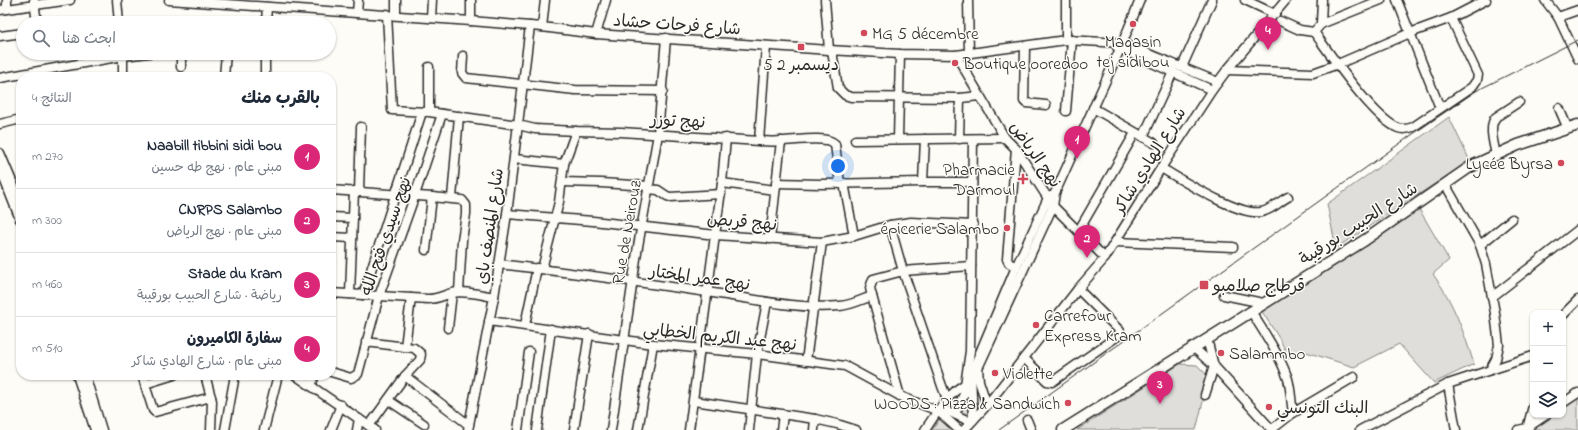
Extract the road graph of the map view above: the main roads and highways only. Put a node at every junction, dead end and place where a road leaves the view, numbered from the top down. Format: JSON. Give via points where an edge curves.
{"nodes":[{"id":1,"x":1578,"y":125,"type":"edge"},
{"id":2,"x":0,"y":166,"type":"edge"},
{"id":3,"x":16,"y":206,"type":"edge"},
{"id":4,"x":80,"y":380,"type":"edge"},
{"id":5,"x":96,"y":430,"type":"edge"},
{"id":6,"x":1064,"y":430,"type":"edge"}],
"edges":[{"from":1,"to":6,"type":"main road","name":"شارع الحبيب بورقيبة","via":[[1525,143],[1470,167],[1365,240]]},
{"from":2,"to":3,"type":"main road"},
{"from":4,"to":5,"type":"main road"}]}
